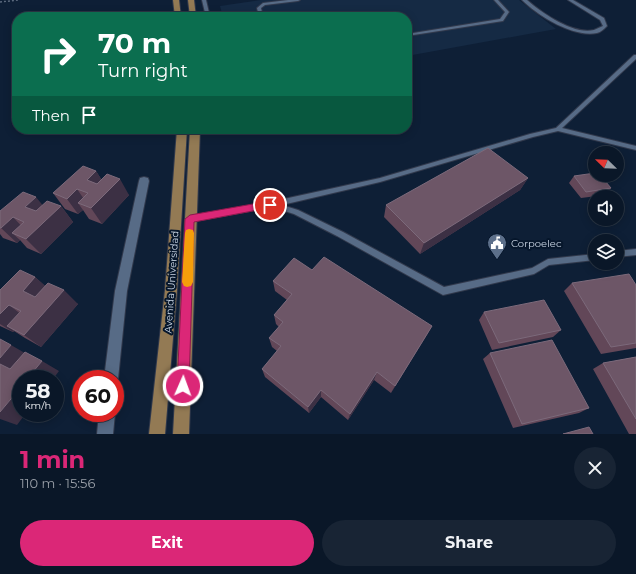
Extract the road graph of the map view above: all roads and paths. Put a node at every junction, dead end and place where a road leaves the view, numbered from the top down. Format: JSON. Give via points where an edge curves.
{"nodes":[{"id":1,"x":19,"y":0,"type":"edge"},
{"id":2,"x":176,"y":0,"type":"edge"},
{"id":3,"x":191,"y":0,"type":"edge"},
{"id":4,"x":204,"y":0,"type":"edge"},
{"id":5,"x":298,"y":0,"type":"edge"},
{"id":6,"x":496,"y":0,"type":"edge"},
{"id":7,"x":524,"y":0,"type":"edge"},
{"id":8,"x":570,"y":0,"type":"edge"},
{"id":9,"x":0,"y":2,"type":"edge"},
{"id":10,"x":177,"y":12,"type":"edge"},
{"id":11,"x":192,"y":12,"type":"edge"},
{"id":12,"x":207,"y":12,"type":"edge"},
{"id":13,"x":260,"y":12,"type":"edge"},
{"id":14,"x":412,"y":34,"type":"edge"},
{"id":15,"x":636,"y":56,"type":"edge"},
{"id":16,"x":558,"y":129,"type":"junction"},
{"id":17,"x":182,"y":134,"type":"edge"},
{"id":18,"x":195,"y":134,"type":"edge"},
{"id":19,"x":636,"y":148,"type":"edge"},
{"id":20,"x":144,"y":181,"type":"dead end"},
{"id":21,"x":270,"y":205,"type":"junction"},
{"id":22,"x":190,"y":219,"type":"junction"},
{"id":23,"x":636,"y":252,"type":"edge"},
{"id":24,"x":624,"y":253,"type":"edge"},
{"id":25,"x":588,"y":258,"type":"edge"},
{"id":26,"x":112,"y":370,"type":"edge"},
{"id":27,"x":106,"y":422,"type":"edge"},
{"id":28,"x":105,"y":434,"type":"edge"},
{"id":29,"x":157,"y":434,"type":"edge"},
{"id":30,"x":181,"y":434,"type":"edge"}],
"edges":[{"from":1,"to":9,"type":"path"},
{"from":2,"to":10,"type":"main road"},
{"from":3,"to":11,"type":"main road"},
{"from":4,"to":12,"type":"lane"},
{"from":5,"to":13,"type":"lane","via":[[264,4],[259,8]]},
{"from":6,"to":14,"type":"lane","via":[[507,12],[501,20]]},
{"from":7,"to":8,"type":"lane","via":[[568,28],[592,33],[601,31],[605,26],[602,19]]},
{"from":15,"to":16,"type":"lane"},
{"from":16,"to":19,"type":"lane"},
{"from":16,"to":21,"type":"lane","via":[[380,180]]},
{"from":17,"to":29,"type":"main road","name":"Avenida Universidad","via":[[171,290]]},
{"from":18,"to":22,"type":"main road","name":"Avenida Universidad"},
{"from":20,"to":26,"type":"street","via":[[121,291]]},
{"from":21,"to":22,"type":"lane"},
{"from":21,"to":25,"type":"lane","via":[[296,212],[443,291],[534,271],[548,262]]},
{"from":22,"to":30,"type":"main road","name":"Avenida Universidad"},
{"from":23,"to":24,"type":"lane"},
{"from":27,"to":28,"type":"street"}]}
